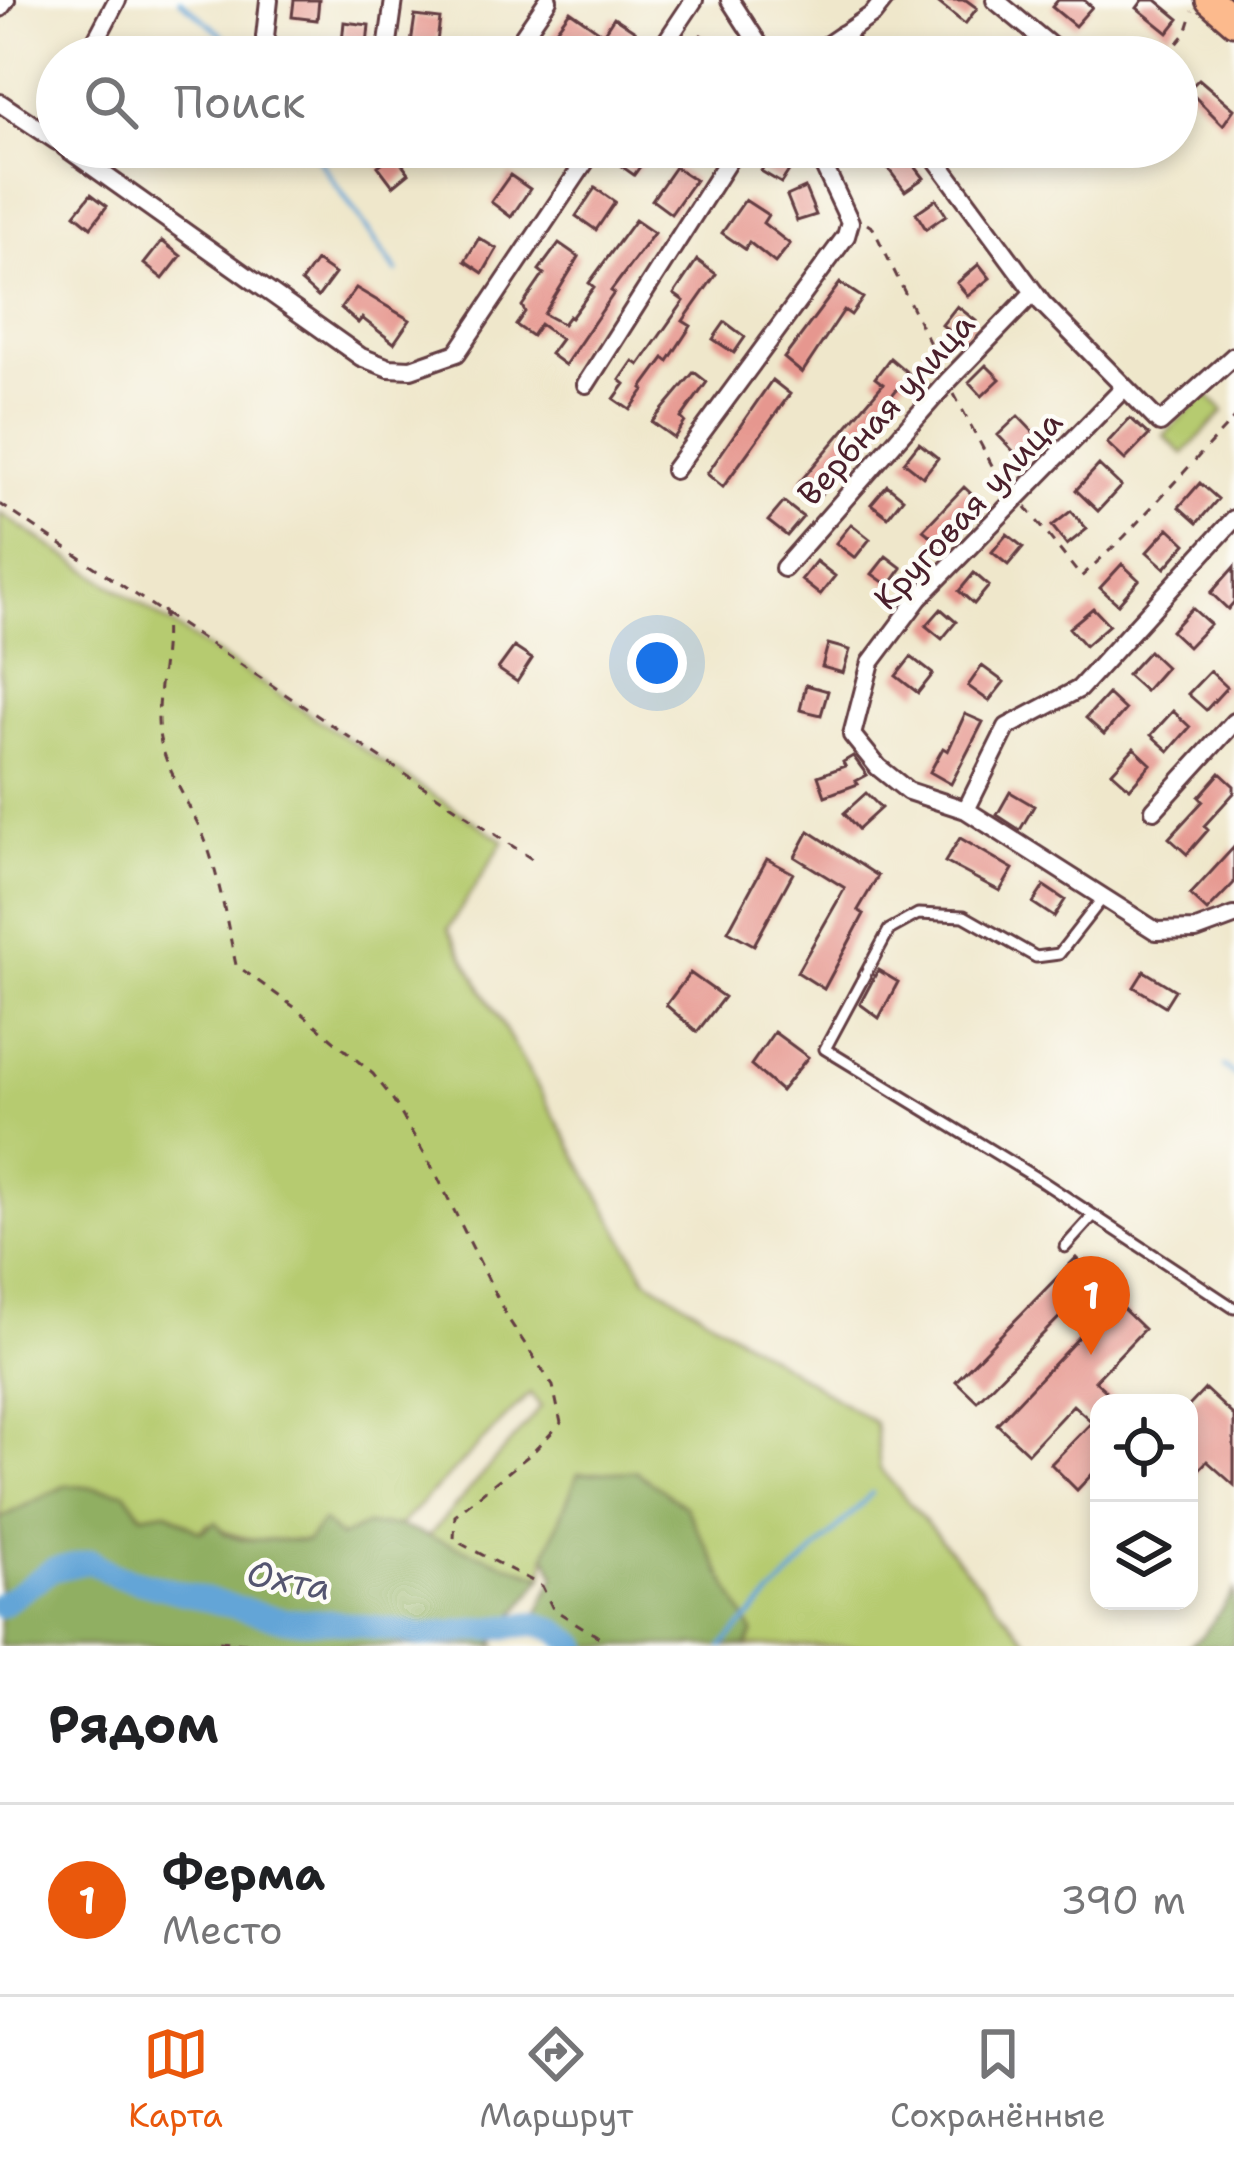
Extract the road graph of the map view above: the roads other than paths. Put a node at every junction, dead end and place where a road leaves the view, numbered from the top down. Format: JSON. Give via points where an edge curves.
{"nodes":[{"id":1,"x":6,"y":0,"type":"edge"},
{"id":2,"x":117,"y":0,"type":"edge"},
{"id":3,"x":269,"y":0,"type":"edge"},
{"id":4,"x":394,"y":0,"type":"edge"},
{"id":5,"x":548,"y":0,"type":"edge"},
{"id":6,"x":694,"y":0,"type":"edge"},
{"id":7,"x":730,"y":0,"type":"edge"},
{"id":8,"x":995,"y":0,"type":"edge"},
{"id":9,"x":1204,"y":3,"type":"edge"},
{"id":10,"x":874,"y":5,"type":"edge"},
{"id":11,"x":0,"y":8,"type":"edge"},
{"id":12,"x":1234,"y":21,"type":"edge"},
{"id":13,"x":843,"y":34,"type":"joint"},
{"id":14,"x":98,"y":36,"type":"edge"},
{"id":15,"x":265,"y":36,"type":"edge"},
{"id":16,"x":389,"y":36,"type":"edge"},
{"id":17,"x":523,"y":36,"type":"edge"},
{"id":18,"x":670,"y":36,"type":"edge"},
{"id":19,"x":753,"y":36,"type":"edge"},
{"id":20,"x":840,"y":36,"type":"edge"},
{"id":21,"x":1039,"y":36,"type":"edge"},
{"id":22,"x":0,"y":103,"type":"edge"},
{"id":23,"x":36,"y":127,"type":"edge"},
{"id":24,"x":95,"y":168,"type":"edge"},
{"id":25,"x":582,"y":168,"type":"edge"},
{"id":26,"x":724,"y":168,"type":"edge"},
{"id":27,"x":824,"y":168,"type":"edge"},
{"id":28,"x":942,"y":168,"type":"edge"},
{"id":29,"x":1034,"y":292,"type":"junction"},
{"id":30,"x":1234,"y":356,"type":"edge"},
{"id":31,"x":586,"y":384,"type":"dead end"},
{"id":32,"x":1124,"y":388,"type":"junction"},
{"id":33,"x":674,"y":470,"type":"dead end"},
{"id":34,"x":1234,"y":519,"type":"edge"},
{"id":35,"x":784,"y":568,"type":"dead end"},
{"id":36,"x":1234,"y":722,"type":"edge"},
{"id":37,"x":966,"y":810,"type":"junction"},
{"id":38,"x":1154,"y":810,"type":"dead end"},
{"id":39,"x":1102,"y":899,"type":"junction"},
{"id":40,"x":1234,"y":916,"type":"edge"},
{"id":41,"x":1093,"y":1216,"type":"junction"},
{"id":42,"x":1065,"y":1247,"type":"dead end"},
{"id":43,"x":1234,"y":1308,"type":"edge"}],
"edges":[{"from":1,"to":11,"type":"street"},
{"from":2,"to":14,"type":"street"},
{"from":3,"to":15,"type":"street"},
{"from":4,"to":16,"type":"street"},
{"from":5,"to":17,"type":"street"},
{"from":6,"to":18,"type":"street"},
{"from":7,"to":19,"type":"street"},
{"from":8,"to":21,"type":"street"},
{"from":9,"to":12,"type":"main road"},
{"from":10,"to":13,"type":"street"},
{"from":13,"to":20,"type":"street"},
{"from":22,"to":23,"type":"street"},
{"from":24,"to":25,"type":"street","via":[[361,357],[411,369],[457,353]]},
{"from":26,"to":31,"type":"street"},
{"from":27,"to":33,"type":"street","via":[[850,222],[846,236]]},
{"from":28,"to":29,"type":"street"},
{"from":29,"to":32,"type":"street"},
{"from":29,"to":35,"type":"street","name":"Вербная улица"},
{"from":30,"to":32,"type":"street","via":[[1160,423]]},
{"from":32,"to":37,"type":"street","name":"Круговая улица","via":[[919,598],[871,662],[852,734],[908,791]]},
{"from":34,"to":37,"type":"street","via":[[1078,689],[1007,727]]},
{"from":36,"to":38,"type":"street"},
{"from":37,"to":39,"type":"street","name":"Круговая улица"},
{"from":39,"to":40,"type":"street","name":"Круговая улица","via":[[1156,931],[1196,930]]},
{"from":39,"to":41,"type":"lane","via":[[1058,954],[1036,957],[964,916],[918,914],[889,929],[825,1049]]},
{"from":41,"to":42,"type":"lane"},
{"from":41,"to":43,"type":"lane"}]}
